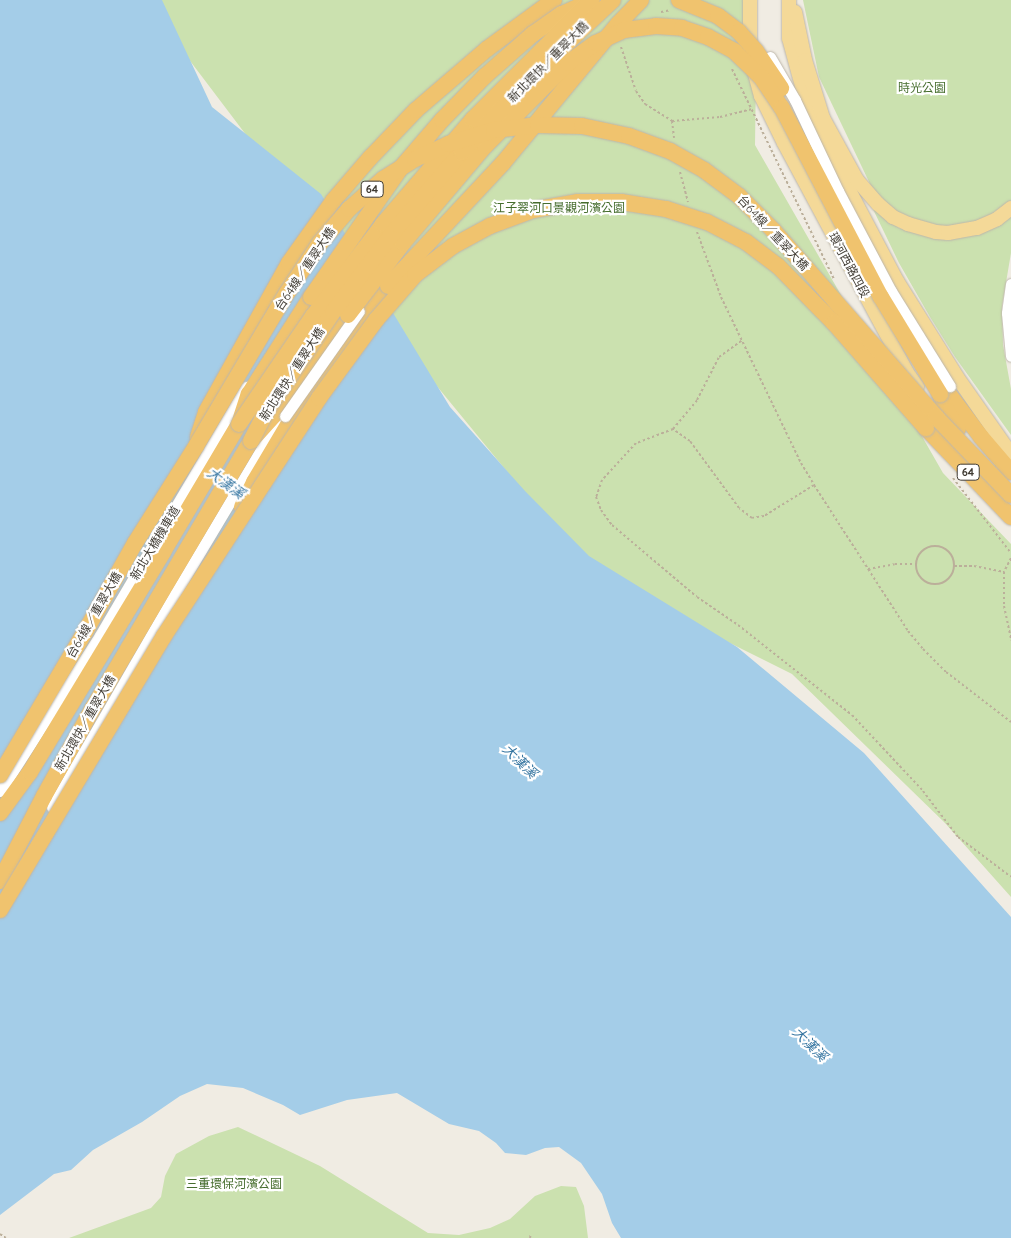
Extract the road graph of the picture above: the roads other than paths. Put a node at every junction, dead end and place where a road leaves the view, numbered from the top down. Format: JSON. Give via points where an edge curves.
{"nodes":[{"id":1,"x":554,"y":0,"type":"edge"},
{"id":2,"x":579,"y":0,"type":"edge"},
{"id":3,"x":593,"y":0,"type":"edge"},
{"id":4,"x":613,"y":0,"type":"edge"},
{"id":5,"x":641,"y":0,"type":"edge"},
{"id":6,"x":700,"y":0,"type":"edge"},
{"id":7,"x":750,"y":0,"type":"edge"},
{"id":8,"x":791,"y":0,"type":"edge"},
{"id":9,"x":679,"y":4,"type":"edge"},
{"id":10,"x":1011,"y":208,"type":"edge"},
{"id":11,"x":1011,"y":284,"type":"edge"},
{"id":12,"x":1011,"y":356,"type":"edge"},
{"id":13,"x":942,"y":403,"type":"junction"},
{"id":14,"x":239,"y":424,"type":"junction"},
{"id":15,"x":958,"y":429,"type":"junction"},
{"id":16,"x":252,"y":442,"type":"junction"},
{"id":17,"x":196,"y":446,"type":"junction"},
{"id":18,"x":1011,"y":454,"type":"edge"},
{"id":19,"x":1011,"y":472,"type":"edge"},
{"id":20,"x":1011,"y":495,"type":"edge"},
{"id":21,"x":1011,"y":500,"type":"edge"},
{"id":22,"x":1011,"y":517,"type":"edge"},
{"id":23,"x":231,"y":530,"type":"junction"},
{"id":24,"x":30,"y":772,"type":"junction"},
{"id":25,"x":0,"y":775,"type":"edge"},
{"id":26,"x":0,"y":791,"type":"edge"},
{"id":27,"x":44,"y":796,"type":"junction"},
{"id":28,"x":0,"y":813,"type":"edge"},
{"id":29,"x":0,"y":827,"type":"edge"},
{"id":30,"x":0,"y":857,"type":"edge"},
{"id":31,"x":0,"y":881,"type":"edge"},
{"id":32,"x":0,"y":898,"type":"edge"},
{"id":33,"x":0,"y":910,"type":"edge"}],
"edges":[{"from":1,"to":17,"type":"highway","bridge":true,"via":[[487,49],[416,110],[333,202],[289,263],[236,357],[206,412]]},
{"from":2,"to":26,"type":"street","name":"新北大橋機車道","bridge":true,"via":[[528,29],[480,70],[395,166],[248,383],[100,635]]},
{"from":3,"to":14,"type":"highway","name":"新北環快／重翠大橋","bridge":true,"via":[[473,119],[383,224],[313,316]]},
{"from":3,"to":14,"type":"highway","bridge":true,"via":[[562,14],[533,34],[485,76],[424,141],[400,170],[276,349],[249,394]]},
{"from":4,"to":16,"type":"highway","name":"新北環快／重翠大橋","bridge":true,"via":[[536,72],[399,225],[333,312],[268,408]]},
{"from":5,"to":23,"type":"highway","bridge":true,"via":[[502,163],[388,286],[348,337],[277,443]]},
{"from":6,"to":13,"type":"street","bridge":true,"via":[[722,10],[744,26],[779,70],[891,291]]},
{"from":7,"to":15,"type":"main road","name":"環河西路四段","via":[[750,55],[761,96],[906,371],[938,415]]},
{"from":8,"to":10,"type":"main road","via":[[815,96],[833,139],[856,180],[878,204],[893,217],[948,233],[976,228],[997,219]]},
{"from":8,"to":18,"type":"main road","via":[[789,38],[810,116],[897,281],[957,377]]},
{"from":9,"to":13,"type":"highway","bridge":true,"via":[[718,16],[739,32],[772,74]]},
{"from":11,"to":12,"type":"street","via":[[1007,314]]},
{"from":13,"to":15,"type":"highway"},
{"from":13,"to":16,"type":"highway","bridge":true,"via":[[881,297],[782,108],[761,78],[734,51],[708,37],[682,28],[656,26],[624,30],[596,43],[568,63],[498,132],[403,243],[278,412]]},
{"from":13,"to":17,"type":"highway","name":"台64線／重翠大橋","number":"64","bridge":true,"via":[[739,196],[711,175],[670,151],[629,136],[582,126],[538,125],[494,130],[448,144],[415,159],[383,180],[349,209],[320,242],[287,293]]},
{"from":13,"to":19,"type":"highway","via":[[980,437]]},
{"from":13,"to":20,"type":"highway","number":"64","bridge":true},
{"from":13,"to":22,"type":"highway","number":"64"},
{"from":13,"to":23,"type":"highway","name":"台64線／重翠大橋","number":"64","bridge":true,"via":[[778,266],[746,242],[706,222],[666,209],[620,202],[578,202],[533,210],[490,226],[453,246],[415,275],[376,320],[319,398]]},
{"from":13,"to":32,"type":"street","bridge":true,"via":[[876,300],[777,113],[756,82],[729,56],[706,42],[681,35],[657,32],[626,37],[602,47],[550,89],[490,151],[353,319],[262,448],[174,594]]},
{"from":14,"to":24,"type":"highway","name":"新北環快／重翠大橋"},
{"from":15,"to":21,"type":"main road","name":"環河西路四段","via":[[982,466]]},
{"from":16,"to":27,"type":"highway","name":"新北環快／重翠大橋"},
{"from":17,"to":25,"type":"highway","name":"台64線／重翠大橋","number":"64","bridge":true,"via":[[135,543]]},
{"from":23,"to":33,"type":"highway","name":"台64線／重翠大橋","number":"64","bridge":true},
{"from":24,"to":28,"type":"highway","name":"新北環快／重翠大橋"},
{"from":24,"to":29,"type":"highway"},
{"from":27,"to":30,"type":"highway"},
{"from":27,"to":31,"type":"highway","name":"新北環快／重翠大橋"}]}
